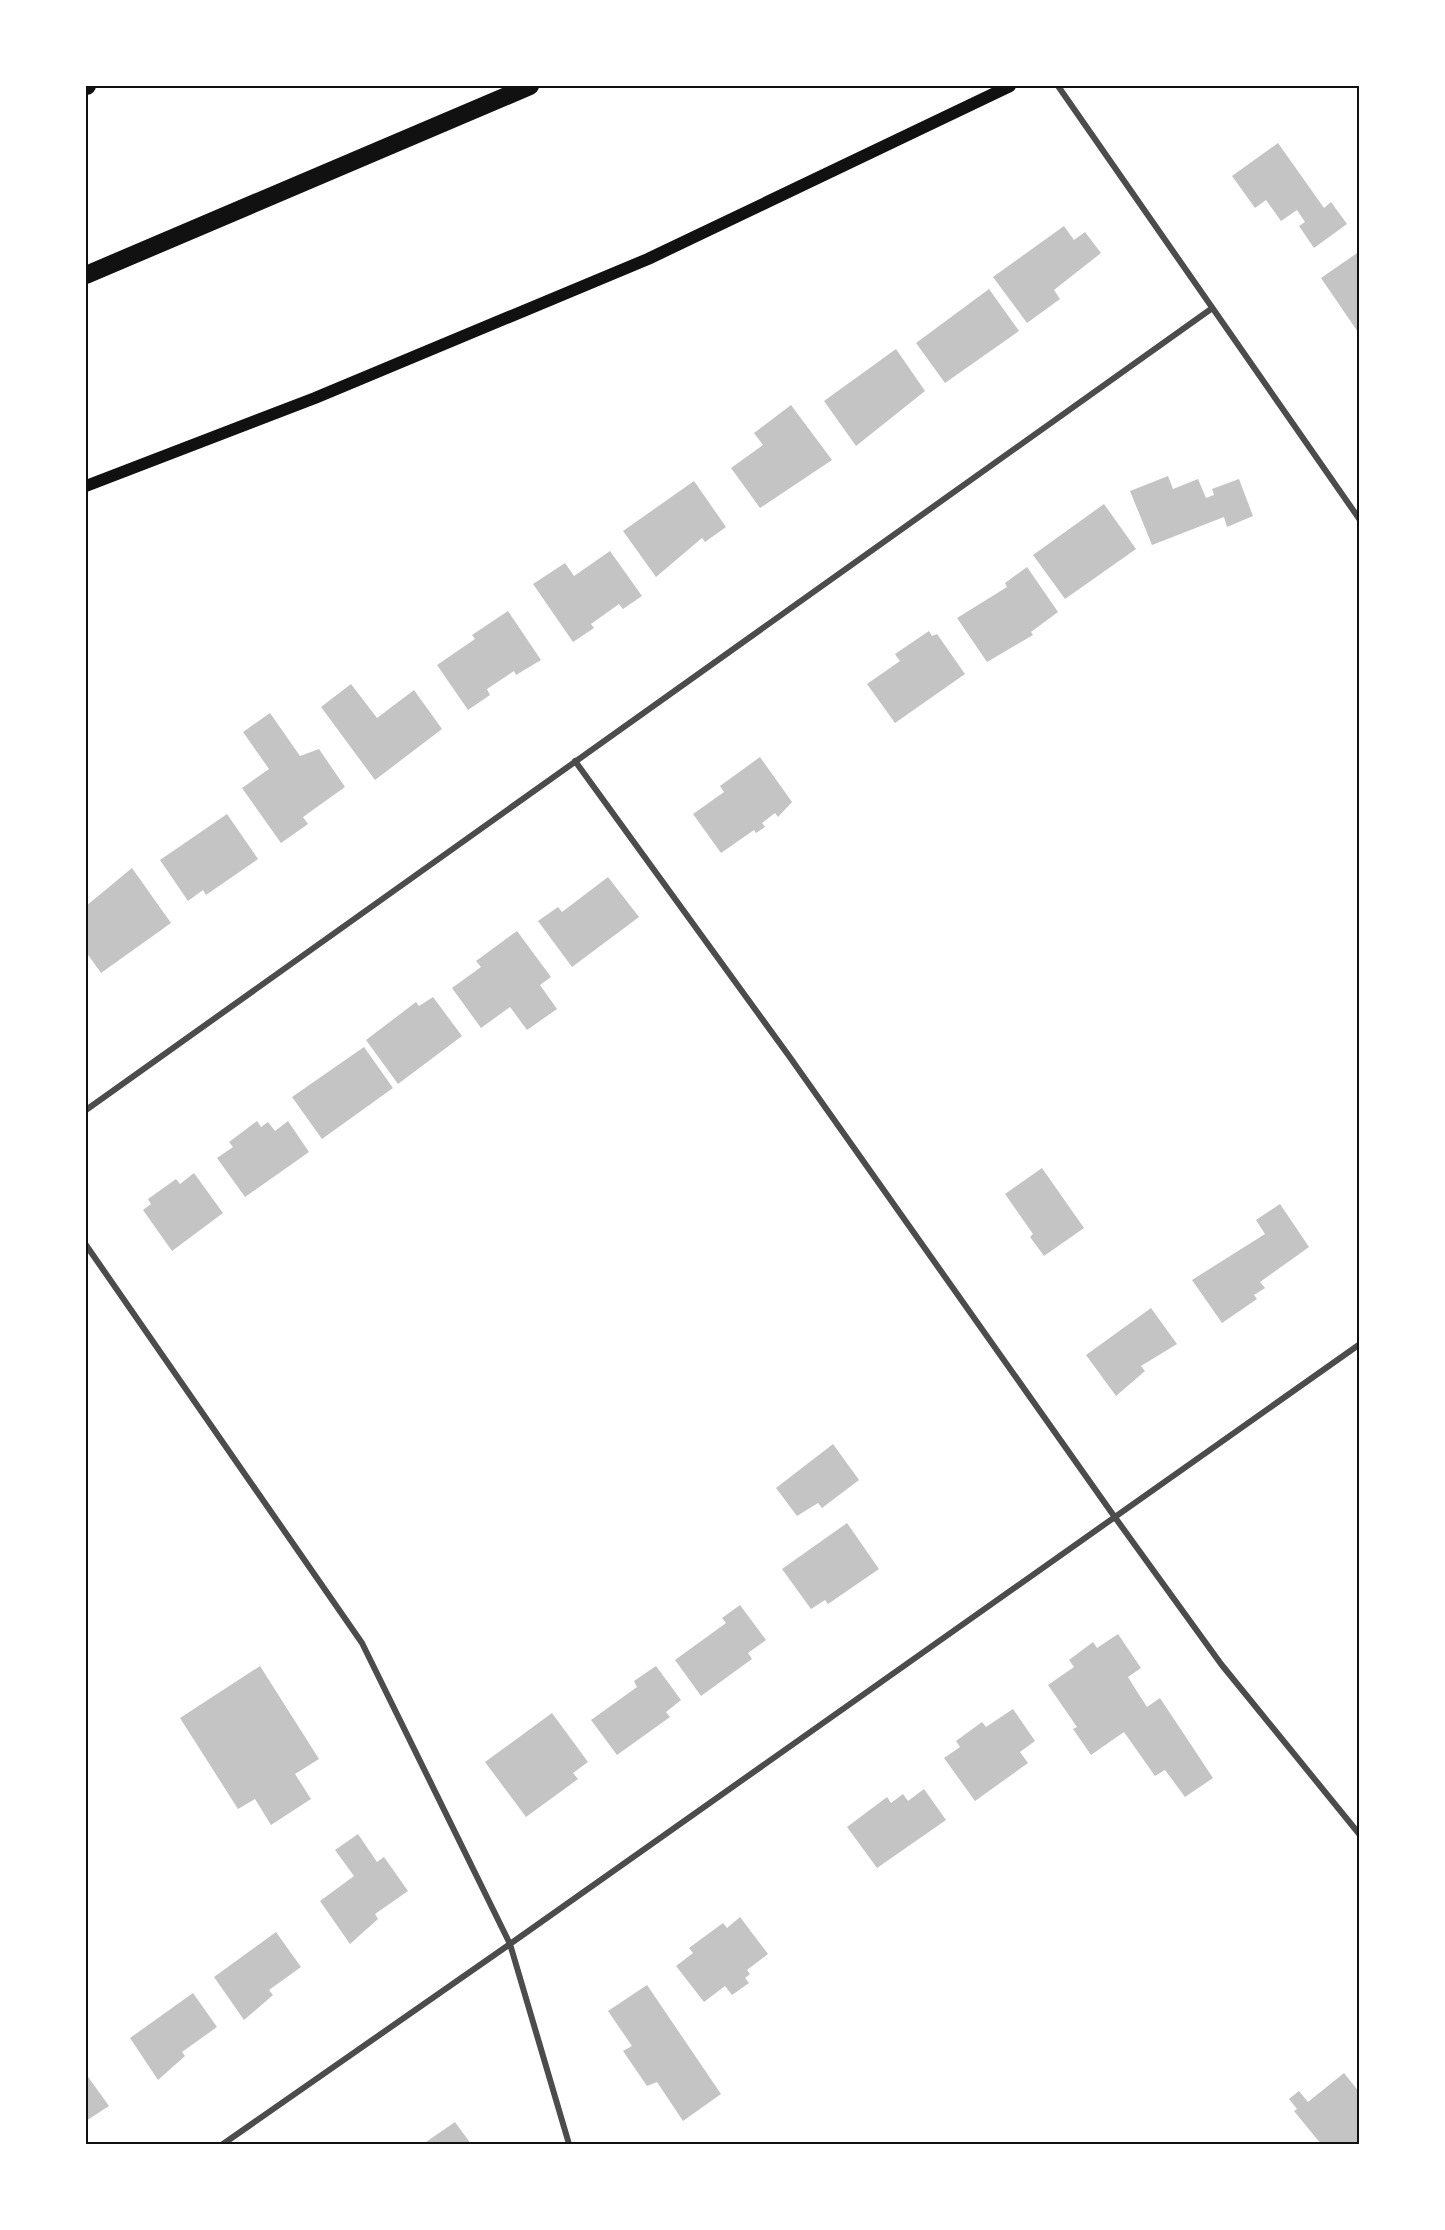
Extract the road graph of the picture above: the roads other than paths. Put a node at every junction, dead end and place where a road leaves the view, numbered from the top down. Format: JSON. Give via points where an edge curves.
{"nodes":[{"id":1,"x":530,"y":86,"type":"edge"},
{"id":2,"x":1010,"y":86,"type":"edge"},
{"id":3,"x":1058,"y":86,"type":"edge"},
{"id":4,"x":86,"y":275,"type":"edge"},
{"id":5,"x":1211,"y":309,"type":"junction"},
{"id":6,"x":86,"y":486,"type":"edge"},
{"id":7,"x":1359,"y":520,"type":"edge"},
{"id":8,"x":575,"y":761,"type":"junction"},
{"id":9,"x":86,"y":1110,"type":"edge"},
{"id":10,"x":86,"y":1245,"type":"edge"},
{"id":11,"x":1359,"y":1344,"type":"edge"},
{"id":12,"x":1114,"y":1516,"type":"junction"},
{"id":13,"x":1359,"y":1835,"type":"edge"},
{"id":14,"x":510,"y":1944,"type":"junction"},
{"id":15,"x":223,"y":2145,"type":"edge"},
{"id":16,"x":569,"y":2145,"type":"edge"}],
"edges":[{"from":1,"to":4,"type":"highway"},
{"from":2,"to":6,"type":"main road","via":[[648,259],[315,398]]},
{"from":3,"to":5,"type":"street"},
{"from":5,"to":7,"type":"street"},
{"from":5,"to":8,"type":"street"},
{"from":8,"to":9,"type":"street"},
{"from":8,"to":12,"type":"street"},
{"from":10,"to":14,"type":"street","via":[[362,1643]]},
{"from":11,"to":12,"type":"street"},
{"from":12,"to":13,"type":"street","via":[[1221,1664]]},
{"from":12,"to":14,"type":"street"},
{"from":14,"to":15,"type":"street"},
{"from":14,"to":16,"type":"street"}]}
